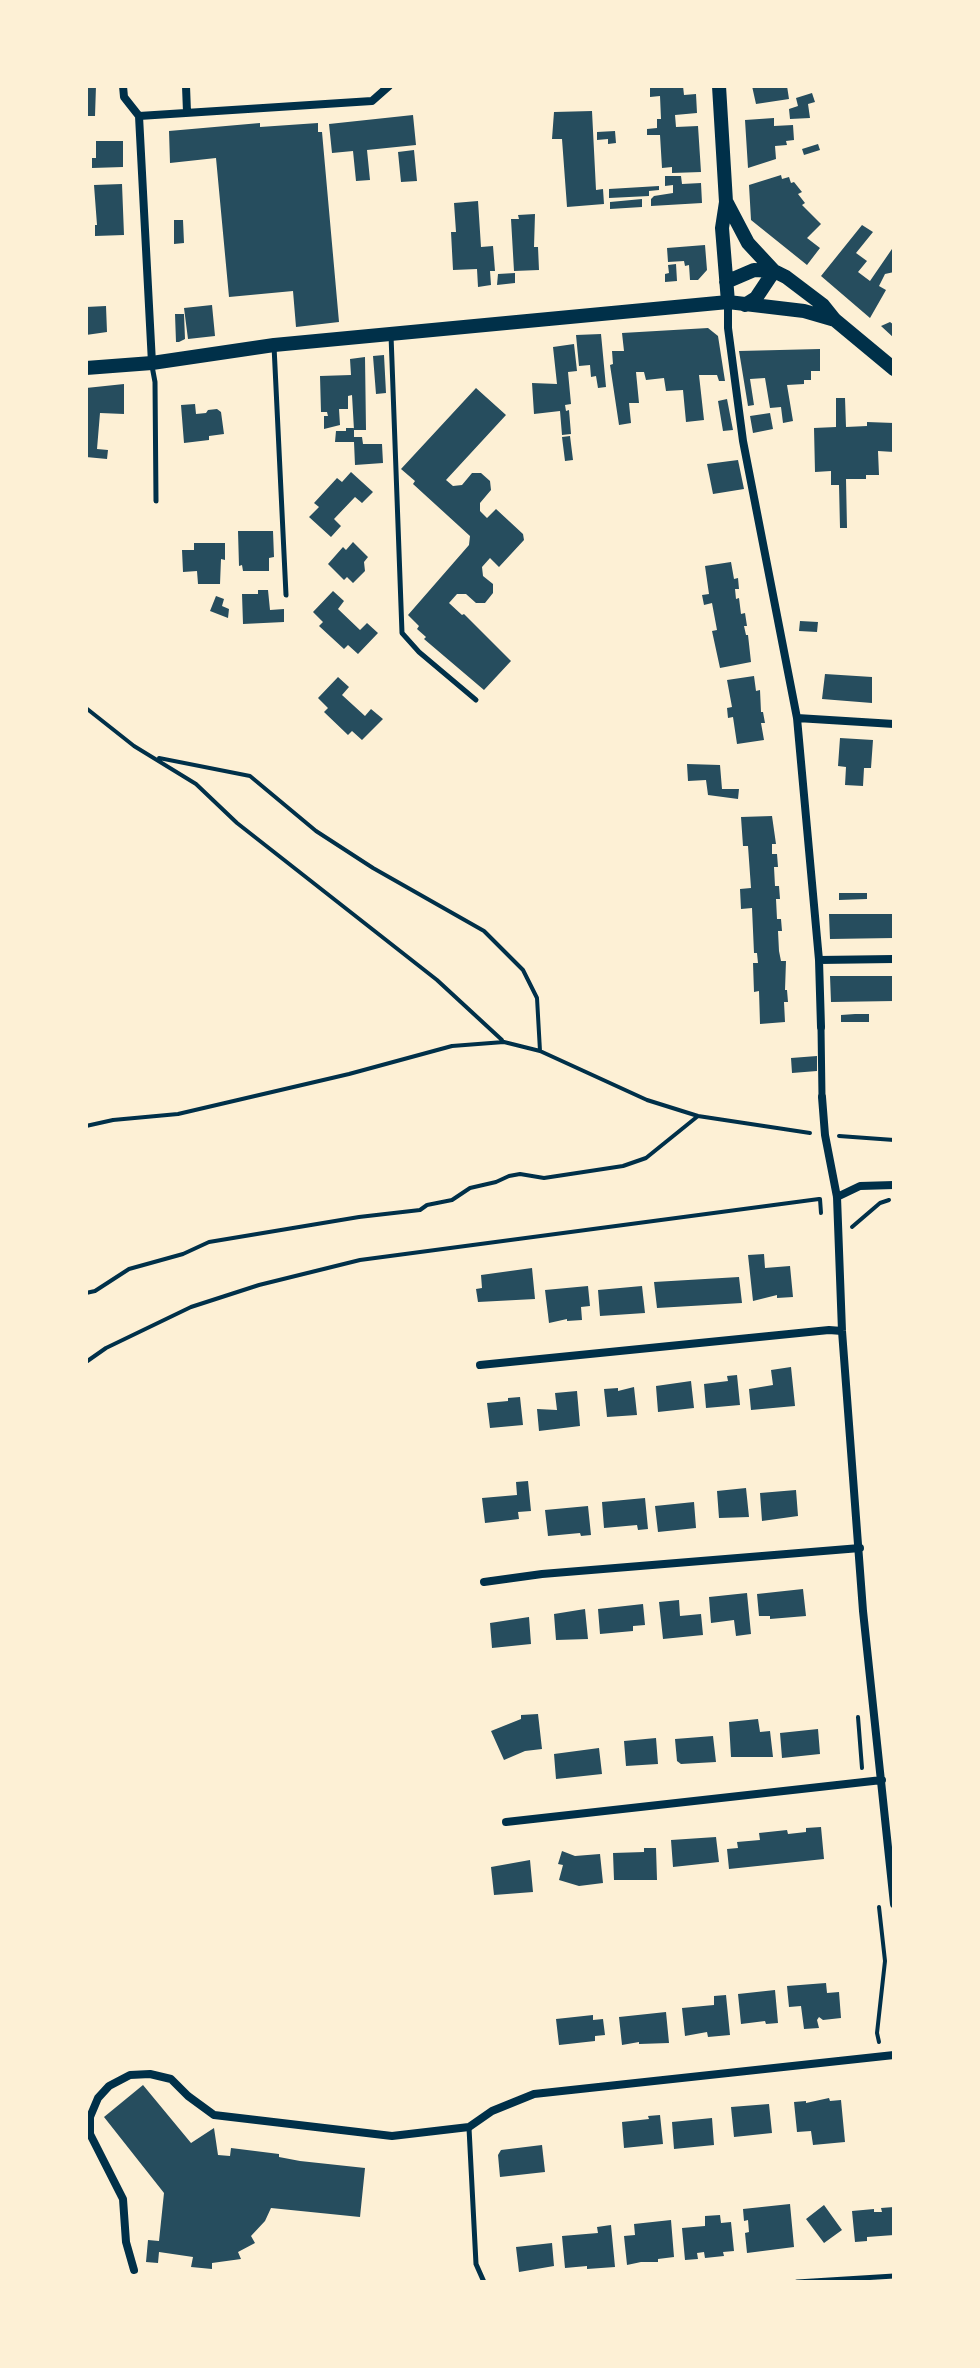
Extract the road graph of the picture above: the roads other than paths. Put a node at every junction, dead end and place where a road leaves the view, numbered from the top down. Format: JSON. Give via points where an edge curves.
{"nodes":[{"id":1,"x":123,"y":86,"type":"edge"},
{"id":2,"x":186,"y":86,"type":"edge"},
{"id":3,"x":389,"y":86,"type":"edge"},
{"id":4,"x":719,"y":86,"type":"edge"},
{"id":5,"x":187,"y":112,"type":"junction"},
{"id":6,"x":139,"y":116,"type":"junction"},
{"id":7,"x":726,"y":202,"type":"junction"},
{"id":8,"x":774,"y":271,"type":"junction"},
{"id":9,"x":726,"y":282,"type":"junction"},
{"id":10,"x":728,"y":302,"type":"junction"},
{"id":11,"x":745,"y":305,"type":"junction"},
{"id":12,"x":835,"y":320,"type":"junction"},
{"id":13,"x":391,"y":334,"type":"junction"},
{"id":14,"x":274,"y":345,"type":"junction"},
{"id":15,"x":152,"y":363,"type":"junction"},
{"id":16,"x":86,"y":368,"type":"edge"},
{"id":17,"x":894,"y":369,"type":"edge"},
{"id":18,"x":156,"y":501,"type":"dead end"},
{"id":19,"x":286,"y":595,"type":"dead end"},
{"id":20,"x":476,"y":700,"type":"dead end"},
{"id":21,"x":797,"y":718,"type":"junction"},
{"id":22,"x":894,"y":724,"type":"edge"},
{"id":23,"x":894,"y":959,"type":"edge"},
{"id":24,"x":819,"y":960,"type":"junction"},
{"id":25,"x":821,"y":1027,"type":"joint"},
{"id":26,"x":822,"y":1097,"type":"joint"},
{"id":27,"x":894,"y":1185,"type":"edge"},
{"id":28,"x":837,"y":1197,"type":"junction"},
{"id":29,"x":842,"y":1331,"type":"junction"},
{"id":30,"x":480,"y":1365,"type":"dead end"},
{"id":31,"x":860,"y":1548,"type":"junction"},
{"id":32,"x":484,"y":1582,"type":"dead end"},
{"id":33,"x":882,"y":1780,"type":"junction"},
{"id":34,"x":506,"y":1822,"type":"dead end"},
{"id":35,"x":894,"y":1904,"type":"edge"},
{"id":36,"x":894,"y":2055,"type":"edge"},
{"id":37,"x":469,"y":2127,"type":"junction"},
{"id":38,"x":134,"y":2270,"type":"dead end"},
{"id":39,"x":894,"y":2276,"type":"edge"},
{"id":40,"x":484,"y":2282,"type":"edge"},
{"id":41,"x":797,"y":2282,"type":"edge"}],
"edges":[{"from":1,"to":6,"type":"street","via":[[124,97]]},
{"from":2,"to":5,"type":"street"},
{"from":3,"to":5,"type":"street","via":[[372,101]]},
{"from":4,"to":7,"type":"street"},
{"from":5,"to":6,"type":"street"},
{"from":6,"to":15,"type":"street"},
{"from":7,"to":8,"type":"street","via":[[748,243]]},
{"from":7,"to":9,"type":"street"},
{"from":8,"to":9,"type":"street","via":[[754,270]]},
{"from":8,"to":11,"type":"street"},
{"from":8,"to":12,"type":"street","via":[[800,286]]},
{"from":9,"to":10,"type":"street"},
{"from":10,"to":11,"type":"street"},
{"from":10,"to":13,"type":"street"},
{"from":10,"to":21,"type":"street","via":[[743,441]]},
{"from":11,"to":12,"type":"street"},
{"from":12,"to":17,"type":"street"},
{"from":13,"to":14,"type":"street"},
{"from":13,"to":20,"type":"lane","via":[[402,633]]},
{"from":14,"to":15,"type":"street"},
{"from":14,"to":19,"type":"lane"},
{"from":15,"to":16,"type":"street"},
{"from":15,"to":18,"type":"lane"},
{"from":21,"to":22,"type":"street"},
{"from":21,"to":24,"type":"street"},
{"from":23,"to":24,"type":"street"},
{"from":24,"to":25,"type":"street"},
{"from":25,"to":26,"type":"street"},
{"from":26,"to":28,"type":"street"},
{"from":27,"to":28,"type":"street","via":[[860,1186]]},
{"from":28,"to":29,"type":"street"},
{"from":29,"to":30,"type":"street"},
{"from":29,"to":31,"type":"street"},
{"from":31,"to":32,"type":"street"},
{"from":31,"to":33,"type":"street"},
{"from":33,"to":34,"type":"street"},
{"from":33,"to":35,"type":"street"},
{"from":36,"to":37,"type":"street","via":[[534,2094]]},
{"from":37,"to":38,"type":"street","via":[[392,2136],[226,2117],[207,2111],[171,2079],[130,2075],[98,2098],[90,2134],[123,2199]]},
{"from":37,"to":40,"type":"lane","via":[[474,2250]]},
{"from":39,"to":41,"type":"lane"}]}
